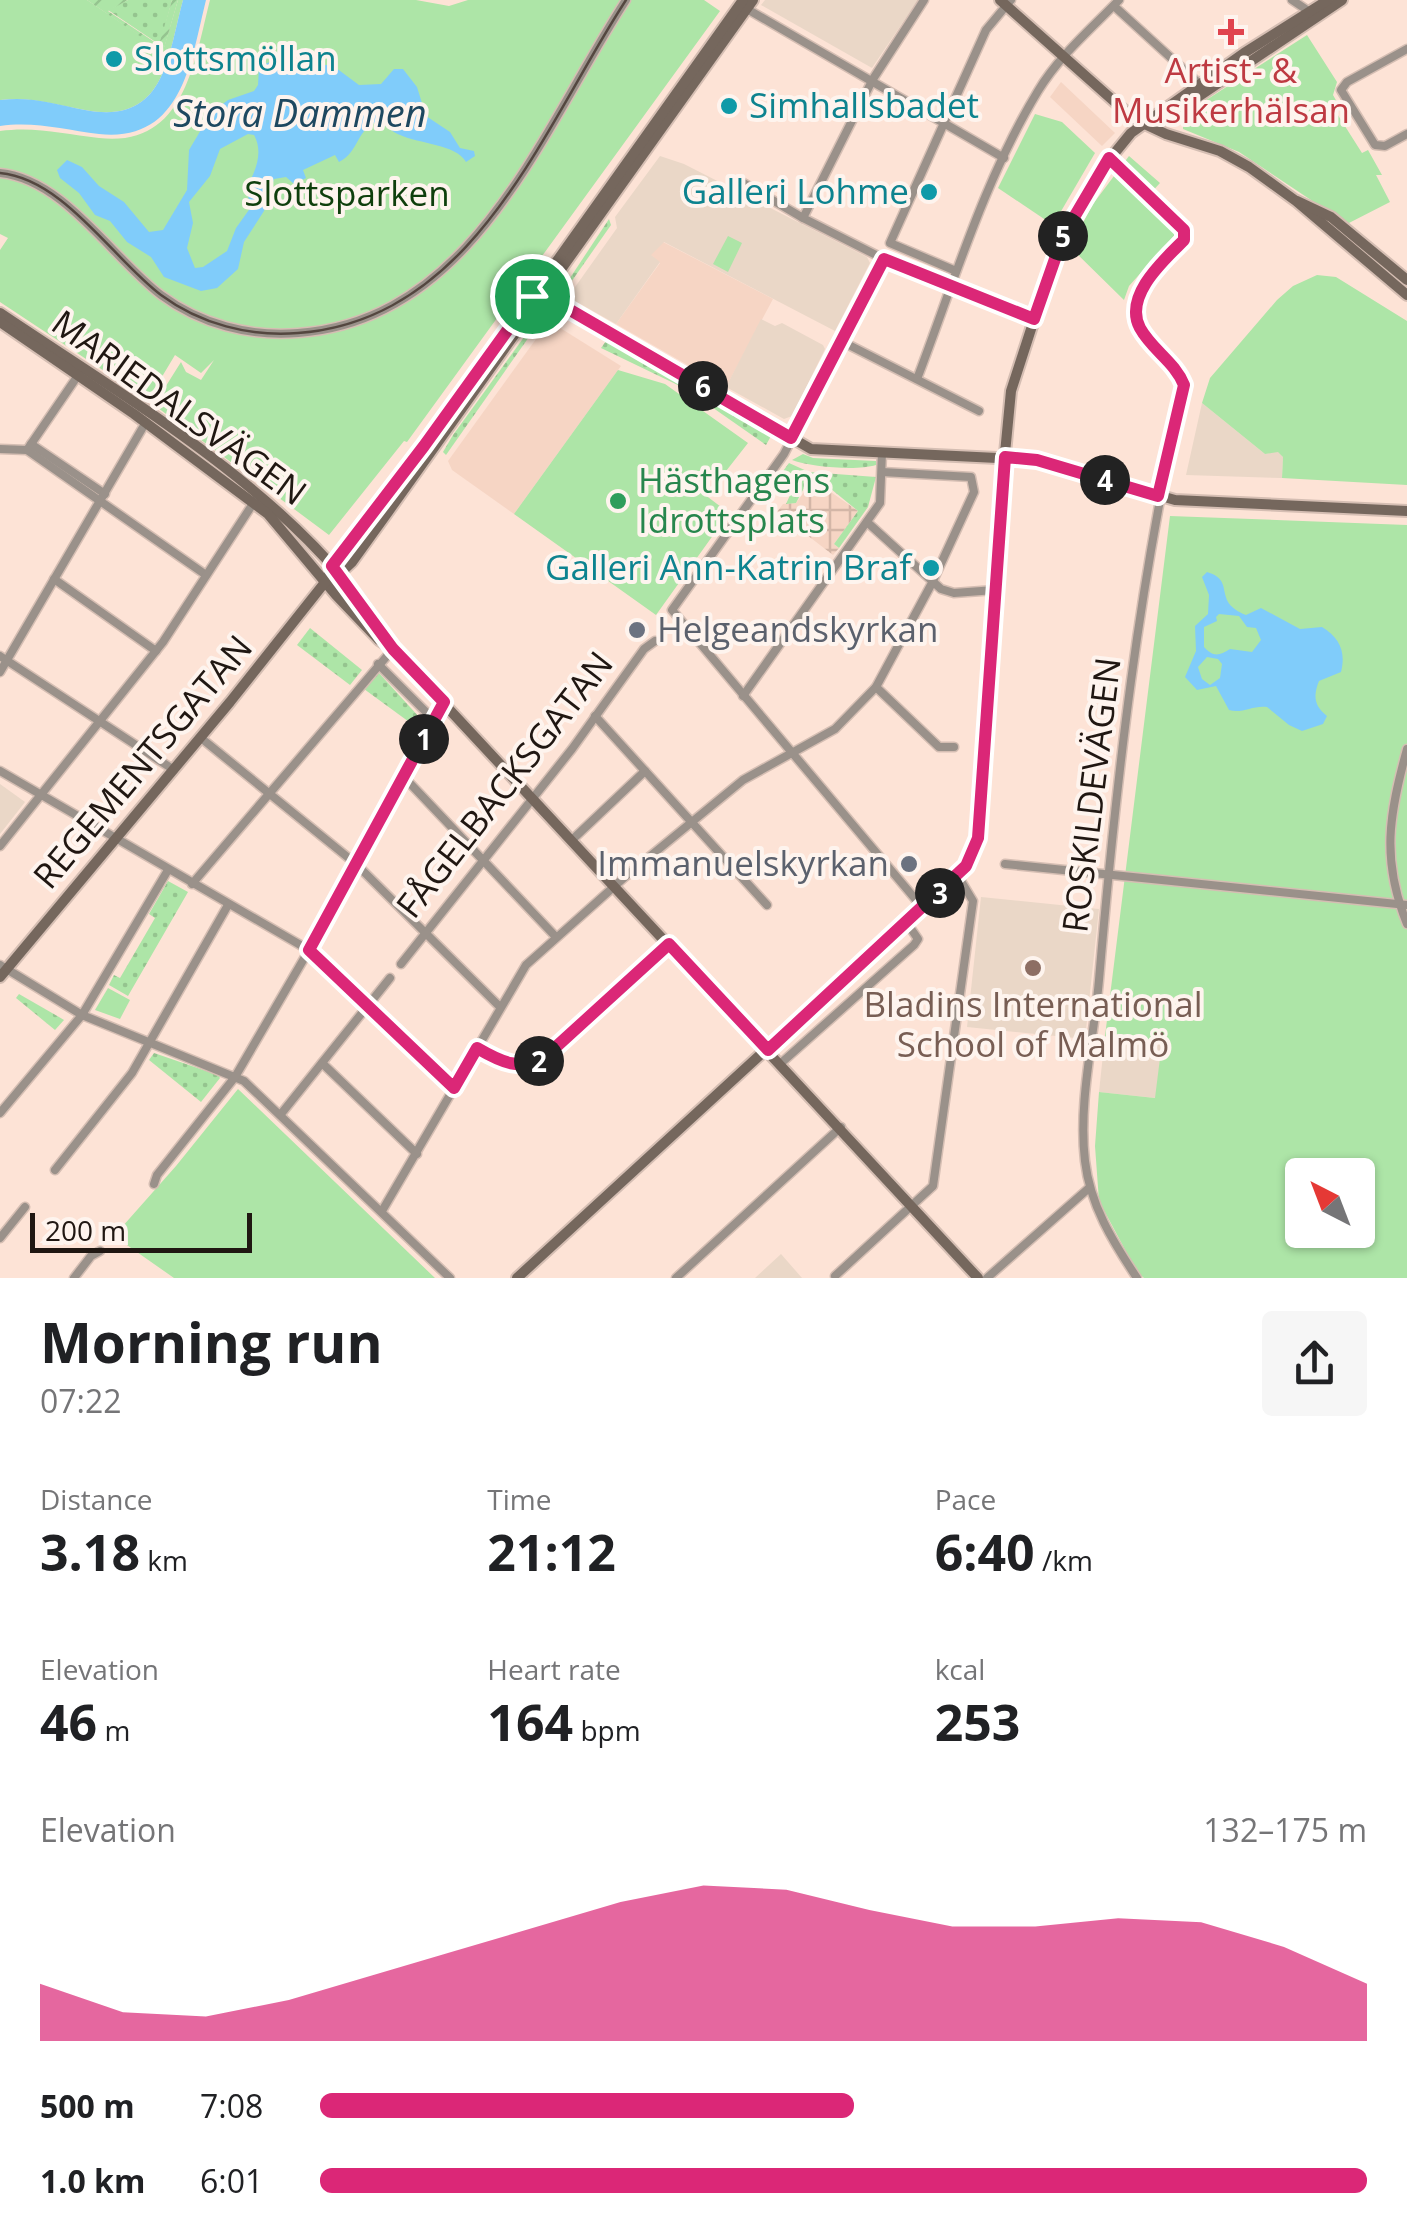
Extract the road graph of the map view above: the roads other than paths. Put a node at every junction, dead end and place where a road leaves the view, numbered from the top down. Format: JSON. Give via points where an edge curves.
{"nodes":[{"id":1,"x":626,"y":0,"type":"edge"},
{"id":2,"x":924,"y":0,"type":"edge"},
{"id":3,"x":1292,"y":0,"type":"edge"},
{"id":4,"x":1328,"y":0,"type":"edge"},
{"id":5,"x":1342,"y":0,"type":"edge"},
{"id":6,"x":1006,"y":2,"type":"edge"},
{"id":7,"x":748,"y":3,"type":"edge"},
{"id":8,"x":1117,"y":3,"type":"edge"},
{"id":9,"x":1310,"y":12,"type":"junction"},
{"id":10,"x":1407,"y":48,"type":"edge"},
{"id":11,"x":1064,"y":57,"type":"junction"},
{"id":12,"x":872,"y":79,"type":"junction"},
{"id":13,"x":1203,"y":86,"type":"junction"},
{"id":14,"x":1177,"y":110,"type":"junction"},
{"id":15,"x":944,"y":120,"type":"junction"},
{"id":16,"x":1142,"y":124,"type":"junction"},
{"id":17,"x":1407,"y":134,"type":"edge"},
{"id":18,"x":1178,"y":138,"type":"junction"},
{"id":19,"x":1004,"y":158,"type":"junction"},
{"id":20,"x":1109,"y":158,"type":"junction"},
{"id":21,"x":0,"y":173,"type":"edge"},
{"id":22,"x":740,"y":181,"type":"dead end"},
{"id":23,"x":803,"y":218,"type":"junction"},
{"id":24,"x":884,"y":259,"type":"junction"},
{"id":25,"x":956,"y":271,"type":"junction"},
{"id":26,"x":1403,"y":277,"type":"edge"},
{"id":27,"x":952,"y":288,"type":"junction"},
{"id":28,"x":541,"y":291,"type":"junction"},
{"id":29,"x":1407,"y":295,"type":"edge"},
{"id":30,"x":0,"y":313,"type":"edge"},
{"id":31,"x":1034,"y":319,"type":"junction"},
{"id":32,"x":0,"y":322,"type":"edge"},
{"id":33,"x":841,"y":340,"type":"junction"},
{"id":34,"x":80,"y":372,"type":"junction"},
{"id":35,"x":917,"y":379,"type":"junction"},
{"id":36,"x":978,"y":412,"type":"dead end"},
{"id":37,"x":146,"y":422,"type":"junction"},
{"id":38,"x":791,"y":438,"type":"junction"},
{"id":39,"x":29,"y":447,"type":"junction"},
{"id":40,"x":0,"y":448,"type":"edge"},
{"id":41,"x":882,"y":452,"type":"junction"},
{"id":42,"x":1005,"y":457,"type":"junction"},
{"id":43,"x":882,"y":472,"type":"junction"},
{"id":44,"x":1158,"y":496,"type":"junction"},
{"id":45,"x":102,"y":498,"type":"junction"},
{"id":46,"x":257,"y":499,"type":"junction"},
{"id":47,"x":1407,"y":511,"type":"edge"},
{"id":48,"x":867,"y":522,"type":"junction"},
{"id":49,"x":336,"y":570,"type":"junction"},
{"id":50,"x":206,"y":575,"type":"junction"},
{"id":51,"x":54,"y":579,"type":"junction"},
{"id":52,"x":326,"y":582,"type":"junction"},
{"id":53,"x":932,"y":583,"type":"junction"},
{"id":54,"x":995,"y":590,"type":"junction"},
{"id":55,"x":655,"y":642,"type":"dead end"},
{"id":56,"x":393,"y":649,"type":"junction"},
{"id":57,"x":156,"y":651,"type":"junction"},
{"id":58,"x":3,"y":658,"type":"edge"},
{"id":59,"x":378,"y":664,"type":"junction"},
{"id":60,"x":0,"y":672,"type":"edge"},
{"id":61,"x":876,"y":687,"type":"junction"},
{"id":62,"x":744,"y":696,"type":"junction"},
{"id":63,"x":444,"y":702,"type":"junction"},
{"id":64,"x":596,"y":716,"type":"junction"},
{"id":65,"x":434,"y":720,"type":"junction"},
{"id":66,"x":100,"y":721,"type":"junction"},
{"id":67,"x":201,"y":738,"type":"junction"},
{"id":68,"x":954,"y":747,"type":"dead end"},
{"id":69,"x":1407,"y":749,"type":"edge"},
{"id":70,"x":790,"y":753,"type":"junction"},
{"id":71,"x":174,"y":770,"type":"junction"},
{"id":72,"x":0,"y":771,"type":"edge"},
{"id":73,"x":645,"y":771,"type":"junction"},
{"id":74,"x":403,"y":776,"type":"junction"},
{"id":75,"x":268,"y":794,"type":"junction"},
{"id":76,"x":39,"y":796,"type":"junction"},
{"id":77,"x":534,"y":798,"type":"junction"},
{"id":78,"x":691,"y":822,"type":"junction"},
{"id":79,"x":573,"y":839,"type":"junction"},
{"id":80,"x":115,"y":840,"type":"junction"},
{"id":81,"x":0,"y":846,"type":"edge"},
{"id":82,"x":484,"y":861,"type":"junction"},
{"id":83,"x":356,"y":864,"type":"junction"},
{"id":84,"x":1005,"y":864,"type":"dead end"},
{"id":85,"x":168,"y":870,"type":"junction"},
{"id":86,"x":1109,"y":872,"type":"junction"},
{"id":87,"x":958,"y":876,"type":"junction"},
{"id":88,"x":192,"y":884,"type":"junction"},
{"id":89,"x":615,"y":885,"type":"junction"},
{"id":90,"x":228,"y":905,"type":"junction"},
{"id":91,"x":766,"y":905,"type":"dead end"},
{"id":92,"x":1403,"y":905,"type":"edge"},
{"id":93,"x":923,"y":908,"type":"junction"},
{"id":94,"x":907,"y":923,"type":"junction"},
{"id":95,"x":1407,"y":924,"type":"edge"},
{"id":96,"x":426,"y":933,"type":"junction"},
{"id":97,"x":556,"y":937,"type":"junction"},
{"id":98,"x":669,"y":944,"type":"junction"},
{"id":99,"x":309,"y":950,"type":"junction"},
{"id":100,"x":401,"y":964,"type":"dead end"},
{"id":101,"x":2,"y":970,"type":"edge"},
{"id":102,"x":390,"y":978,"type":"dead end"},
{"id":103,"x":368,"y":1005,"type":"junction"},
{"id":104,"x":500,"y":1006,"type":"junction"},
{"id":105,"x":82,"y":1015,"type":"junction"},
{"id":106,"x":149,"y":1042,"type":"junction"},
{"id":107,"x":477,"y":1048,"type":"junction"},
{"id":108,"x":768,"y":1050,"type":"junction"},
{"id":109,"x":322,"y":1062,"type":"junction"},
{"id":110,"x":780,"y":1064,"type":"junction"},
{"id":111,"x":235,"y":1076,"type":"junction"},
{"id":112,"x":454,"y":1088,"type":"junction"},
{"id":113,"x":0,"y":1113,"type":"edge"},
{"id":114,"x":280,"y":1114,"type":"junction"},
{"id":115,"x":841,"y":1127,"type":"junction"},
{"id":116,"x":417,"y":1154,"type":"junction"},
{"id":117,"x":55,"y":1170,"type":"dead end"},
{"id":118,"x":154,"y":1184,"type":"dead end"},
{"id":119,"x":1089,"y":1188,"type":"junction"},
{"id":120,"x":913,"y":1206,"type":"junction"},
{"id":121,"x":25,"y":1208,"type":"dead end"},
{"id":122,"x":382,"y":1210,"type":"junction"},
{"id":123,"x":0,"y":1238,"type":"edge"},
{"id":124,"x":100,"y":1252,"type":"dead end"},
{"id":125,"x":835,"y":1276,"type":"edge"},
{"id":126,"x":74,"y":1278,"type":"edge"},
{"id":127,"x":450,"y":1278,"type":"edge"},
{"id":128,"x":517,"y":1278,"type":"edge"},
{"id":129,"x":676,"y":1278,"type":"edge"},
{"id":130,"x":978,"y":1278,"type":"edge"},
{"id":131,"x":987,"y":1278,"type":"edge"},
{"id":132,"x":1137,"y":1278,"type":"edge"}],
"edges":[{"from":1,"to":21,"type":"street","via":[[515,183],[469,245],[410,296],[334,327],[261,332],[198,316],[162,296],[45,190]]},
{"from":2,"to":12,"type":"street"},
{"from":3,"to":9,"type":"street"},
{"from":4,"to":9,"type":"street"},
{"from":5,"to":13,"type":"street"},
{"from":6,"to":11,"type":"street"},
{"from":6,"to":15,"type":"street"},
{"from":7,"to":12,"type":"street"},
{"from":7,"to":28,"type":"street","name":"REGEMENTSGATAN"},
{"from":8,"to":11,"type":"street"},
{"from":8,"to":13,"type":"street"},
{"from":9,"to":13,"type":"street"},
{"from":10,"to":17,"type":"street","via":[[1341,90],[1377,146]]},
{"from":11,"to":16,"type":"street"},
{"from":11,"to":19,"type":"street"},
{"from":12,"to":15,"type":"street"},
{"from":12,"to":23,"type":"street"},
{"from":13,"to":14,"type":"street"},
{"from":13,"to":16,"type":"street"},
{"from":14,"to":16,"type":"street"},
{"from":14,"to":18,"type":"street"},
{"from":15,"to":19,"type":"street"},
{"from":15,"to":25,"type":"street","via":[[890,243]]},
{"from":16,"to":18,"type":"street"},
{"from":16,"to":20,"type":"street"},
{"from":18,"to":26,"type":"street","via":[[1232,157],[1330,217]]},
{"from":19,"to":25,"type":"street"},
{"from":20,"to":31,"type":"street","via":[[1063,236]]},
{"from":20,"to":44,"type":"street","name":"ROSKILDEVÄGEN","via":[[1184,230],[1184,240],[1158,266],[1136,305],[1139,326],[1184,385]]},
{"from":22,"to":23,"type":"street"},
{"from":23,"to":24,"type":"street"},
{"from":24,"to":27,"type":"street"},
{"from":24,"to":33,"type":"street"},
{"from":25,"to":27,"type":"street"},
{"from":26,"to":29,"type":"street"},
{"from":27,"to":31,"type":"street"},
{"from":27,"to":35,"type":"street"},
{"from":28,"to":38,"type":"street"},
{"from":28,"to":49,"type":"street","name":"REGEMENTSGATAN"},
{"from":30,"to":34,"type":"street","name":"MARIEDALSVÄGEN"},
{"from":31,"to":42,"type":"street","via":[[1011,392]]},
{"from":32,"to":34,"type":"street","name":"MARIEDALSVÄGEN"},
{"from":33,"to":35,"type":"street"},
{"from":33,"to":38,"type":"street"},
{"from":34,"to":37,"type":"street","name":"MARIEDALSVÄGEN"},
{"from":34,"to":39,"type":"street"},
{"from":34,"to":46,"type":"street","name":"MARIEDALSVÄGEN","via":[[158,420]]},
{"from":35,"to":36,"type":"street"},
{"from":37,"to":45,"type":"street"},
{"from":37,"to":46,"type":"street","name":"MARIEDALSVÄGEN"},
{"from":38,"to":41,"type":"street","via":[[816,450]]},
{"from":38,"to":62,"type":"street","via":[[672,610]]},
{"from":39,"to":40,"type":"street"},
{"from":39,"to":45,"type":"street"},
{"from":41,"to":42,"type":"street"},
{"from":41,"to":43,"type":"street"},
{"from":42,"to":44,"type":"street"},
{"from":42,"to":54,"type":"street"},
{"from":43,"to":48,"type":"street","via":[[880,503]]},
{"from":43,"to":53,"type":"street","via":[[971,477],[974,492]]},
{"from":44,"to":47,"type":"street"},
{"from":44,"to":86,"type":"street","name":"ROSKILDEVÄGEN"},
{"from":45,"to":50,"type":"street"},
{"from":45,"to":51,"type":"street"},
{"from":46,"to":49,"type":"street","name":"MARIEDALSVÄGEN","via":[[291,520]]},
{"from":46,"to":50,"type":"street"},
{"from":46,"to":52,"type":"street","name":"MARIEDALSVÄGEN"},
{"from":48,"to":53,"type":"street"},
{"from":48,"to":62,"type":"street"},
{"from":49,"to":52,"type":"street","name":"REGEMENTSGATAN"},
{"from":49,"to":56,"type":"street","name":"MARIEDALSVÄGEN"},
{"from":50,"to":57,"type":"street"},
{"from":51,"to":57,"type":"street"},
{"from":51,"to":58,"type":"street"},
{"from":52,"to":56,"type":"street","name":"MARIEDALSVÄGEN"},
{"from":52,"to":67,"type":"street","name":"REGEMENTSGATAN"},
{"from":53,"to":54,"type":"street","via":[[954,593]]},
{"from":53,"to":61,"type":"street"},
{"from":54,"to":87,"type":"street","via":[[978,838]]},
{"from":55,"to":64,"type":"street","name":"FÅGELBACKSGATAN"},
{"from":56,"to":59,"type":"street"},
{"from":56,"to":63,"type":"street","name":"MARIEDALSVÄGEN"},
{"from":57,"to":66,"type":"street"},
{"from":58,"to":60,"type":"street"},
{"from":58,"to":66,"type":"street"},
{"from":59,"to":65,"type":"street"},
{"from":59,"to":75,"type":"street"},
{"from":61,"to":68,"type":"street","via":[[939,746]]},
{"from":61,"to":70,"type":"street","via":[[834,729]]},
{"from":62,"to":70,"type":"street"},
{"from":63,"to":65,"type":"street"},
{"from":63,"to":77,"type":"street","name":"MARIEDALSVÄGEN"},
{"from":64,"to":73,"type":"street"},
{"from":64,"to":77,"type":"street","name":"FÅGELBACKSGATAN"},
{"from":65,"to":74,"type":"street"},
{"from":66,"to":71,"type":"street"},
{"from":66,"to":76,"type":"street"},
{"from":67,"to":71,"type":"street","name":"REGEMENTSGATAN"},
{"from":67,"to":75,"type":"street"},
{"from":69,"to":92,"type":"street","via":[[1388,832],[1391,877]]},
{"from":70,"to":78,"type":"street"},
{"from":70,"to":93,"type":"street"},
{"from":71,"to":80,"type":"street","name":"REGEMENTSGATAN"},
{"from":72,"to":76,"type":"street"},
{"from":73,"to":78,"type":"street"},
{"from":73,"to":79,"type":"street"},
{"from":74,"to":82,"type":"street"},
{"from":74,"to":83,"type":"street"},
{"from":75,"to":83,"type":"street"},
{"from":75,"to":88,"type":"street"},
{"from":76,"to":80,"type":"street"},
{"from":76,"to":81,"type":"street"},
{"from":77,"to":79,"type":"street","name":"MARIEDALSVÄGEN"},
{"from":77,"to":82,"type":"street","name":"FÅGELBACKSGATAN"},
{"from":78,"to":89,"type":"street"},
{"from":78,"to":91,"type":"street"},
{"from":79,"to":89,"type":"street","name":"MARIEDALSVÄGEN"},
{"from":80,"to":85,"type":"street"},
{"from":80,"to":101,"type":"street","name":"REGEMENTSGATAN"},
{"from":82,"to":96,"type":"street","name":"FÅGELBACKSGATAN"},
{"from":82,"to":97,"type":"street"},
{"from":83,"to":96,"type":"street"},
{"from":83,"to":99,"type":"street"},
{"from":84,"to":86,"type":"street"},
{"from":85,"to":88,"type":"street"},
{"from":85,"to":105,"type":"street"},
{"from":86,"to":92,"type":"street"},
{"from":86,"to":119,"type":"street","name":"ROSKILDEVÄGEN","via":[[1084,1106]]},
{"from":87,"to":93,"type":"street"},
{"from":87,"to":120,"type":"street","via":[[974,901],[938,1170],[934,1186]]},
{"from":88,"to":90,"type":"street"},
{"from":89,"to":97,"type":"street"},
{"from":89,"to":98,"type":"street","name":"MARIEDALSVÄGEN"},
{"from":90,"to":99,"type":"street"},
{"from":90,"to":106,"type":"street"},
{"from":92,"to":95,"type":"street"},
{"from":93,"to":94,"type":"street"},
{"from":94,"to":108,"type":"street"},
{"from":94,"to":110,"type":"street","via":[[916,933],[914,945]]},
{"from":96,"to":100,"type":"street","name":"FÅGELBACKSGATAN"},
{"from":96,"to":104,"type":"street"},
{"from":97,"to":104,"type":"street","via":[[526,965]]},
{"from":98,"to":107,"type":"street","via":[[539,1060],[514,1065]]},
{"from":98,"to":108,"type":"street","name":"MARIEDALSVÄGEN"},
{"from":99,"to":103,"type":"street"},
{"from":99,"to":111,"type":"street"},
{"from":101,"to":105,"type":"street"},
{"from":102,"to":103,"type":"street"},
{"from":103,"to":109,"type":"street"},
{"from":103,"to":112,"type":"street"},
{"from":104,"to":107,"type":"street"},
{"from":105,"to":106,"type":"street"},
{"from":105,"to":113,"type":"street"},
{"from":106,"to":111,"type":"street"},
{"from":106,"to":117,"type":"street"},
{"from":107,"to":112,"type":"street"},
{"from":108,"to":110,"type":"street","name":"MARIEDALSVÄGEN"},
{"from":108,"to":128,"type":"street"},
{"from":109,"to":114,"type":"street"},
{"from":109,"to":116,"type":"street"},
{"from":110,"to":115,"type":"street","name":"MARIEDALSVÄGEN"},
{"from":111,"to":114,"type":"street"},
{"from":111,"to":118,"type":"street"},
{"from":112,"to":116,"type":"street"},
{"from":114,"to":122,"type":"street"},
{"from":115,"to":120,"type":"street","name":"MARIEDALSVÄGEN"},
{"from":115,"to":129,"type":"street"},
{"from":116,"to":122,"type":"street"},
{"from":119,"to":131,"type":"street"},
{"from":119,"to":132,"type":"street","name":"ROSKILDEVÄGEN"},
{"from":120,"to":125,"type":"street"},
{"from":120,"to":130,"type":"street","name":"MARIEDALSVÄGEN"},
{"from":121,"to":123,"type":"street"},
{"from":122,"to":127,"type":"street"},
{"from":124,"to":126,"type":"street"}]}
